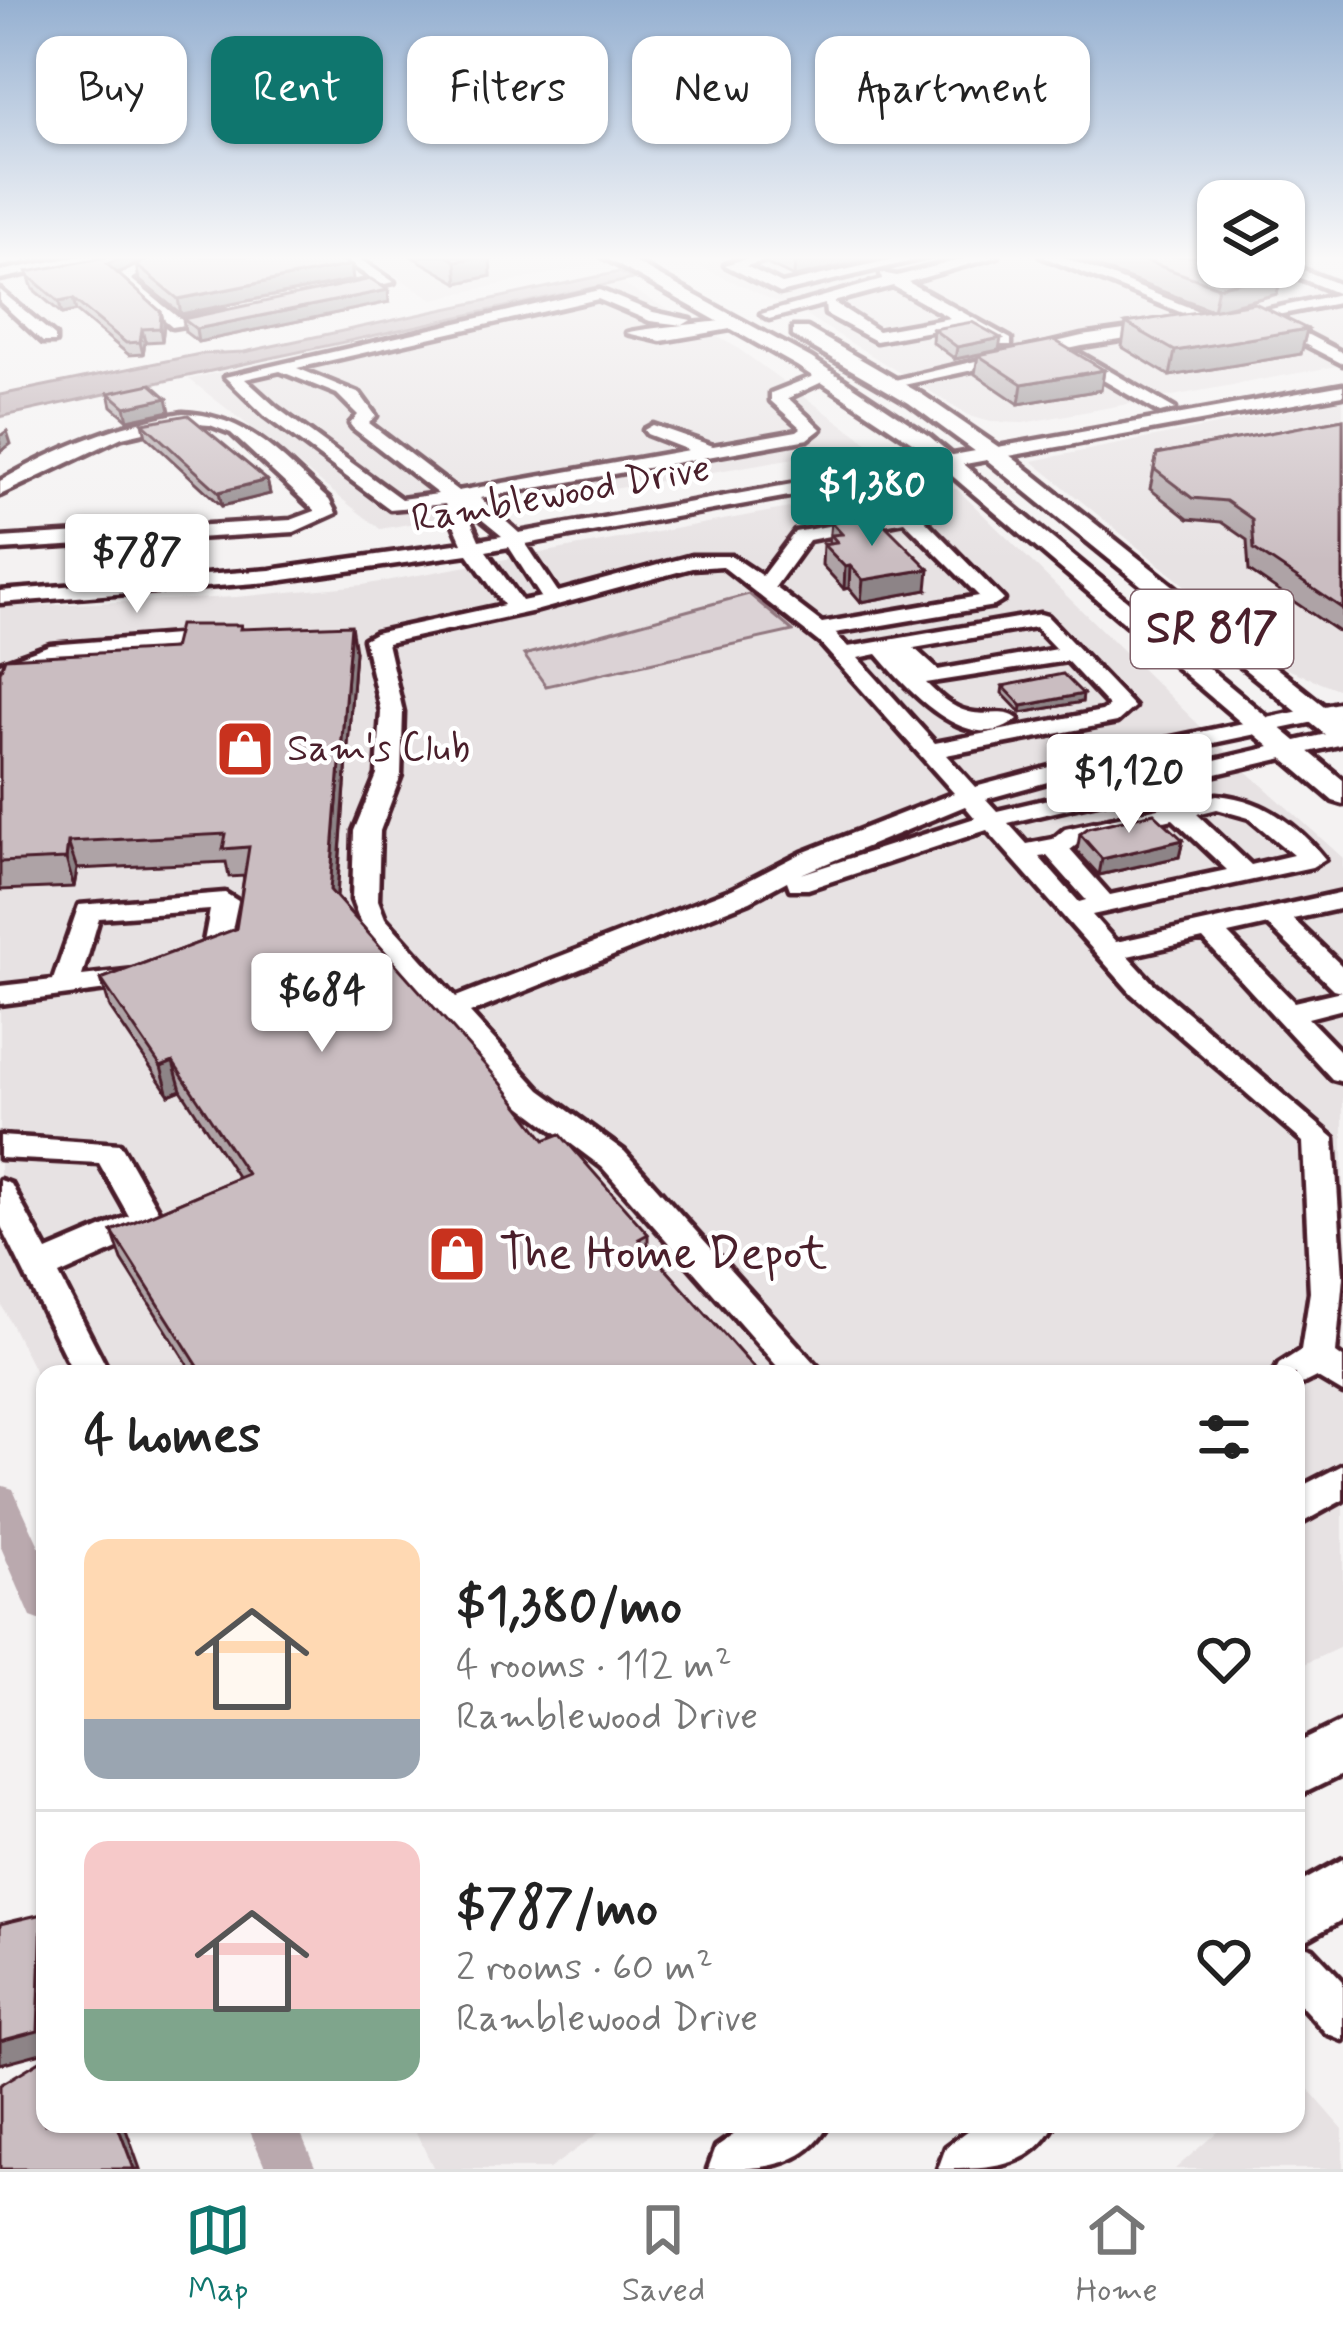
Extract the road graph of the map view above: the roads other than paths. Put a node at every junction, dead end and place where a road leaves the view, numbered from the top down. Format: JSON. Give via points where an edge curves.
{"nodes":[{"id":1,"x":322,"y":357,"type":"edge"},
{"id":2,"x":793,"y":357,"type":"edge"},
{"id":3,"x":844,"y":357,"type":"edge"},
{"id":4,"x":1004,"y":357,"type":"edge"},
{"id":5,"x":1077,"y":357,"type":"edge"},
{"id":6,"x":1110,"y":357,"type":"edge"},
{"id":7,"x":917,"y":361,"type":"dead end"},
{"id":8,"x":283,"y":366,"type":"junction"},
{"id":9,"x":937,"y":373,"type":"junction"},
{"id":10,"x":826,"y":376,"type":"junction"},
{"id":11,"x":1343,"y":377,"type":"edge"},
{"id":12,"x":890,"y":383,"type":"junction"},
{"id":13,"x":1160,"y":387,"type":"dead end"},
{"id":14,"x":1343,"y":390,"type":"edge"},
{"id":15,"x":1166,"y":410,"type":"junction"},
{"id":16,"x":332,"y":429,"type":"junction"},
{"id":17,"x":652,"y":430,"type":"dead end"},
{"id":18,"x":722,"y":449,"type":"junction"},
{"id":19,"x":988,"y":449,"type":"junction"},
{"id":20,"x":945,"y":456,"type":"junction"},
{"id":21,"x":0,"y":489,"type":"edge"},
{"id":22,"x":454,"y":496,"type":"junction"},
{"id":23,"x":509,"y":534,"type":"junction"},
{"id":24,"x":471,"y":540,"type":"junction"},
{"id":25,"x":0,"y":544,"type":"edge"},
{"id":26,"x":0,"y":579,"type":"edge"},
{"id":27,"x":764,"y":588,"type":"junction"},
{"id":28,"x":0,"y":597,"type":"edge"},
{"id":29,"x":553,"y":600,"type":"junction"},
{"id":30,"x":517,"y":609,"type":"junction"},
{"id":31,"x":817,"y":630,"type":"junction"},
{"id":32,"x":245,"y":639,"type":"edge"},
{"id":33,"x":891,"y":646,"type":"junction"},
{"id":34,"x":1072,"y":653,"type":"junction"},
{"id":35,"x":842,"y":654,"type":"junction"},
{"id":36,"x":0,"y":672,"type":"edge"},
{"id":37,"x":1113,"y":697,"type":"junction"},
{"id":38,"x":1330,"y":711,"type":"edge"},
{"id":39,"x":1261,"y":725,"type":"junction"},
{"id":40,"x":1343,"y":736,"type":"edge"},
{"id":41,"x":1289,"y":748,"type":"junction"},
{"id":42,"x":928,"y":751,"type":"junction"},
{"id":43,"x":966,"y":795,"type":"junction"},
{"id":44,"x":1343,"y":795,"type":"edge"},
{"id":45,"x":1179,"y":811,"type":"junction"},
{"id":46,"x":988,"y":820,"type":"junction"},
{"id":47,"x":1054,"y":848,"type":"junction"},
{"id":48,"x":1018,"y":854,"type":"junction"},
{"id":49,"x":1244,"y":873,"type":"junction"},
{"id":50,"x":741,"y":896,"type":"junction"},
{"id":51,"x":1343,"y":901,"type":"edge"},
{"id":52,"x":1104,"y":904,"type":"junction"},
{"id":53,"x":1070,"y":912,"type":"junction"},
{"id":54,"x":1273,"y":915,"type":"junction"},
{"id":55,"x":1208,"y":929,"type":"junction"},
{"id":56,"x":1106,"y":952,"type":"junction"},
{"id":57,"x":1343,"y":983,"type":"edge"},
{"id":58,"x":64,"y":988,"type":"junction"},
{"id":59,"x":0,"y":995,"type":"edge"},
{"id":60,"x":1343,"y":1000,"type":"edge"},
{"id":61,"x":450,"y":1010,"type":"junction"},
{"id":62,"x":1288,"y":1013,"type":"junction"},
{"id":63,"x":1343,"y":1072,"type":"edge"},
{"id":64,"x":1328,"y":1128,"type":"edge"},
{"id":65,"x":0,"y":1147,"type":"edge"},
{"id":66,"x":0,"y":1192,"type":"edge"},
{"id":67,"x":39,"y":1269,"type":"junction"},
{"id":68,"x":1335,"y":1296,"type":"edge"},
{"id":69,"x":87,"y":1365,"type":"edge"},
{"id":70,"x":798,"y":1365,"type":"edge"},
{"id":71,"x":1318,"y":1370,"type":"edge"},
{"id":72,"x":1343,"y":1480,"type":"edge"},
{"id":73,"x":1305,"y":1503,"type":"edge"},
{"id":74,"x":1343,"y":1746,"type":"edge"},
{"id":75,"x":1305,"y":1767,"type":"edge"},
{"id":76,"x":1343,"y":1886,"type":"edge"},
{"id":77,"x":1305,"y":1912,"type":"edge"},
{"id":78,"x":1305,"y":1976,"type":"edge"},
{"id":79,"x":1343,"y":2017,"type":"edge"},
{"id":80,"x":788,"y":2133,"type":"edge"},
{"id":81,"x":1014,"y":2133,"type":"edge"},
{"id":82,"x":738,"y":2169,"type":"edge"},
{"id":83,"x":968,"y":2169,"type":"edge"}],
"edges":[{"from":1,"to":8,"type":"street"},
{"from":2,"to":10,"type":"main road","number":"SR 817"},
{"from":3,"to":12,"type":"main road","number":"SR 817"},
{"from":4,"to":9,"type":"street"},
{"from":5,"to":15,"type":"street"},
{"from":6,"to":13,"type":"street"},
{"from":7,"to":9,"type":"street"},
{"from":8,"to":16,"type":"street","via":[[363,403],[367,416]]},
{"from":8,"to":16,"type":"street","via":[[233,377],[271,412]]},
{"from":9,"to":12,"type":"street"},
{"from":10,"to":18,"type":"street","via":[[777,397],[811,432]]},
{"from":10,"to":20,"type":"main road","number":"SR 817"},
{"from":11,"to":15,"type":"street","name":"Ramblewood Drive"},
{"from":12,"to":19,"type":"main road","number":"SR 817"},
{"from":14,"to":19,"type":"street","name":"Ramblewood Drive"},
{"from":15,"to":19,"type":"street","name":"Ramblewood Drive"},
{"from":16,"to":22,"type":"street"},
{"from":16,"to":22,"type":"street","via":[[398,505]]},
{"from":17,"to":18,"type":"street","via":[[679,444]]},
{"from":18,"to":22,"type":"street"},
{"from":19,"to":20,"type":"street","name":"Ramblewood Drive"},
{"from":19,"to":38,"type":"main road","number":"SR 817"},
{"from":20,"to":23,"type":"street","name":"Ramblewood Drive"},
{"from":20,"to":39,"type":"main road","number":"SR 817"},
{"from":21,"to":25,"type":"street","via":[[93,442],[203,418],[237,429],[326,513],[295,526]]},
{"from":22,"to":23,"type":"street","via":[[478,503]]},
{"from":22,"to":24,"type":"street"},
{"from":23,"to":24,"type":"street","name":"Ramblewood Drive"},
{"from":23,"to":29,"type":"street"},
{"from":24,"to":26,"type":"street","name":"Ramblewood Drive"},
{"from":24,"to":28,"type":"street","name":"Ramblewood Drive","via":[[270,576]]},
{"from":24,"to":30,"type":"street"},
{"from":27,"to":29,"type":"street","via":[[736,566],[707,559]]},
{"from":27,"to":31,"type":"street"},
{"from":27,"to":31,"type":"street","via":[[802,536],[908,514],[994,600]]},
{"from":29,"to":30,"type":"street"},
{"from":30,"to":61,"type":"street","via":[[368,639],[392,712],[389,775],[368,831],[364,900]]},
{"from":31,"to":35,"type":"street"},
{"from":32,"to":36,"type":"street","via":[[50,652]]},
{"from":33,"to":34,"type":"street","via":[[933,678]]},
{"from":33,"to":34,"type":"street","via":[[1040,620]]},
{"from":33,"to":35,"type":"street"},
{"from":33,"to":37,"type":"street","via":[[944,712],[968,722]]},
{"from":34,"to":37,"type":"street"},
{"from":35,"to":42,"type":"street"},
{"from":37,"to":42,"type":"street","via":[[1123,707],[1109,717]]},
{"from":38,"to":39,"type":"street"},
{"from":38,"to":40,"type":"main road","number":"SR 817"},
{"from":39,"to":41,"type":"main road","number":"SR 817"},
{"from":39,"to":43,"type":"street"},
{"from":40,"to":41,"type":"street"},
{"from":41,"to":44,"type":"main road","number":"SR 817"},
{"from":41,"to":46,"type":"street"},
{"from":42,"to":43,"type":"street"},
{"from":43,"to":46,"type":"street"},
{"from":43,"to":50,"type":"street"},
{"from":45,"to":47,"type":"street","via":[[1074,834]]},
{"from":45,"to":49,"type":"street"},
{"from":45,"to":49,"type":"street","via":[[1217,802],[1253,806],[1312,859]]},
{"from":46,"to":48,"type":"street"},
{"from":46,"to":50,"type":"street"},
{"from":47,"to":48,"type":"street"},
{"from":47,"to":52,"type":"street"},
{"from":48,"to":53,"type":"street"},
{"from":49,"to":52,"type":"street"},
{"from":50,"to":61,"type":"street"},
{"from":51,"to":54,"type":"street"},
{"from":52,"to":53,"type":"street"},
{"from":53,"to":56,"type":"street"},
{"from":54,"to":55,"type":"street"},
{"from":54,"to":57,"type":"street"},
{"from":55,"to":56,"type":"street"},
{"from":55,"to":62,"type":"street"},
{"from":56,"to":64,"type":"street"},
{"from":58,"to":58,"type":"street","via":[[133,981],[216,952],[225,901],[88,911]]},
{"from":58,"to":59,"type":"street"},
{"from":60,"to":62,"type":"street"},
{"from":61,"to":70,"type":"street","via":[[529,1096],[613,1160]]},
{"from":62,"to":63,"type":"street"},
{"from":64,"to":68,"type":"street","via":[[1318,1138]]},
{"from":65,"to":67,"type":"street","via":[[109,1152],[148,1221]]},
{"from":66,"to":67,"type":"street"},
{"from":67,"to":69,"type":"street"},
{"from":68,"to":71,"type":"street"},
{"from":72,"to":73,"type":"street"},
{"from":74,"to":75,"type":"main road"},
{"from":76,"to":77,"type":"main road"},
{"from":78,"to":79,"type":"street"},
{"from":80,"to":82,"type":"main road"},
{"from":81,"to":83,"type":"main road"}]}
